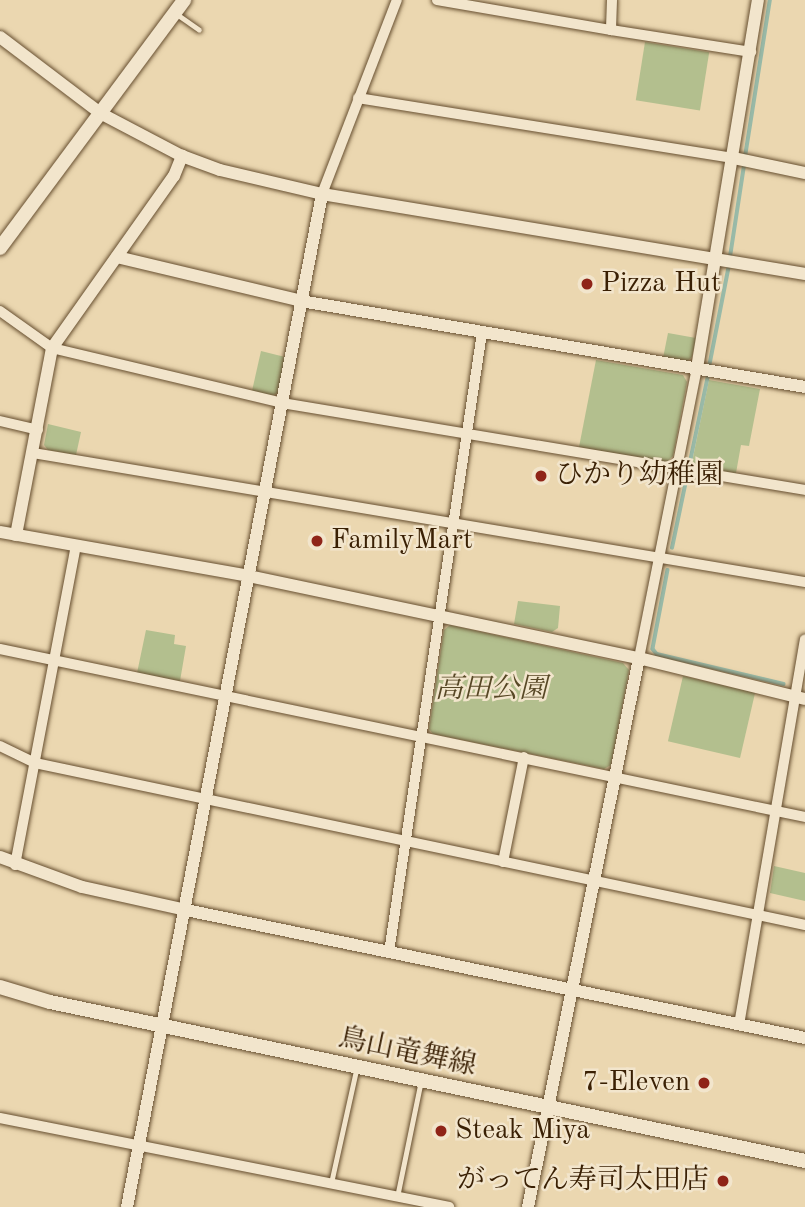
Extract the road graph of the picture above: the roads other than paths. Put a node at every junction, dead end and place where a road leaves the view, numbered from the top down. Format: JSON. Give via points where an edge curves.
{"nodes":[{"id":1,"x":184,"y":0,"type":"edge"},
{"id":2,"x":397,"y":0,"type":"edge"},
{"id":3,"x":437,"y":0,"type":"edge"},
{"id":4,"x":612,"y":0,"type":"edge"},
{"id":5,"x":758,"y":0,"type":"edge"},
{"id":6,"x":175,"y":13,"type":"junction"},
{"id":7,"x":199,"y":30,"type":"dead end"},
{"id":8,"x":611,"y":30,"type":"junction"},
{"id":9,"x":0,"y":37,"type":"edge"},
{"id":10,"x":751,"y":52,"type":"junction"},
{"id":11,"x":358,"y":98,"type":"junction"},
{"id":12,"x":100,"y":113,"type":"junction"},
{"id":13,"x":181,"y":156,"type":"junction"},
{"id":14,"x":734,"y":158,"type":"junction"},
{"id":15,"x":805,"y":173,"type":"edge"},
{"id":16,"x":322,"y":194,"type":"junction"},
{"id":17,"x":0,"y":248,"type":"edge"},
{"id":18,"x":117,"y":257,"type":"junction"},
{"id":19,"x":718,"y":259,"type":"junction"},
{"id":20,"x":805,"y":274,"type":"edge"},
{"id":21,"x":301,"y":302,"type":"junction"},
{"id":22,"x":0,"y":310,"type":"edge"},
{"id":23,"x":482,"y":333,"type":"junction"},
{"id":24,"x":52,"y":348,"type":"junction"},
{"id":25,"x":696,"y":368,"type":"junction"},
{"id":26,"x":805,"y":387,"type":"edge"},
{"id":27,"x":282,"y":403,"type":"junction"},
{"id":28,"x":0,"y":421,"type":"edge"},
{"id":29,"x":37,"y":430,"type":"junction"},
{"id":30,"x":466,"y":434,"type":"junction"},
{"id":31,"x":33,"y":453,"type":"junction"},
{"id":32,"x":677,"y":469,"type":"junction"},
{"id":33,"x":805,"y":490,"type":"edge"},
{"id":34,"x":265,"y":492,"type":"junction"},
{"id":35,"x":453,"y":523,"type":"junction"},
{"id":36,"x":0,"y":532,"type":"edge"},
{"id":37,"x":16,"y":535,"type":"junction"},
{"id":38,"x":76,"y":545,"type":"junction"},
{"id":39,"x":661,"y":559,"type":"junction"},
{"id":40,"x":249,"y":576,"type":"junction"},
{"id":41,"x":805,"y":582,"type":"edge"},
{"id":42,"x":441,"y":615,"type":"junction"},
{"id":43,"x":805,"y":640,"type":"edge"},
{"id":44,"x":0,"y":649,"type":"edge"},
{"id":45,"x":639,"y":658,"type":"junction"},
{"id":46,"x":54,"y":660,"type":"junction"},
{"id":47,"x":226,"y":696,"type":"junction"},
{"id":48,"x":800,"y":698,"type":"edge"},
{"id":49,"x":422,"y":737,"type":"junction"},
{"id":50,"x":0,"y":746,"type":"edge"},
{"id":51,"x":524,"y":757,"type":"junction"},
{"id":52,"x":35,"y":763,"type":"junction"},
{"id":53,"x":616,"y":777,"type":"junction"},
{"id":54,"x":207,"y":800,"type":"junction"},
{"id":55,"x":776,"y":811,"type":"junction"},
{"id":56,"x":805,"y":817,"type":"edge"},
{"id":57,"x":405,"y":843,"type":"junction"},
{"id":58,"x":0,"y":858,"type":"edge"},
{"id":59,"x":503,"y":862,"type":"junction"},
{"id":60,"x":15,"y":865,"type":"junction"},
{"id":61,"x":595,"y":881,"type":"junction"},
{"id":62,"x":186,"y":910,"type":"junction"},
{"id":63,"x":758,"y":915,"type":"junction"},
{"id":64,"x":805,"y":925,"type":"edge"},
{"id":65,"x":389,"y":952,"type":"junction"},
{"id":66,"x":0,"y":987,"type":"edge"},
{"id":67,"x":573,"y":989,"type":"junction"},
{"id":68,"x":164,"y":1025,"type":"junction"},
{"id":69,"x":739,"y":1025,"type":"junction"},
{"id":70,"x":805,"y":1038,"type":"edge"},
{"id":71,"x":357,"y":1066,"type":"junction"},
{"id":72,"x":421,"y":1080,"type":"junction"},
{"id":73,"x":550,"y":1109,"type":"junction"},
{"id":74,"x":0,"y":1118,"type":"edge"},
{"id":75,"x":139,"y":1146,"type":"junction"},
{"id":76,"x":805,"y":1161,"type":"edge"},
{"id":77,"x":331,"y":1185,"type":"junction"},
{"id":78,"x":397,"y":1197,"type":"junction"},
{"id":79,"x":127,"y":1207,"type":"edge"},
{"id":80,"x":449,"y":1207,"type":"edge"},
{"id":81,"x":528,"y":1207,"type":"edge"}],
"edges":[{"from":1,"to":6,"type":"main road"},
{"from":2,"to":11,"type":"street"},
{"from":3,"to":8,"type":"street"},
{"from":4,"to":8,"type":"street"},
{"from":5,"to":10,"type":"street"},
{"from":6,"to":7,"type":"lane"},
{"from":6,"to":12,"type":"main road"},
{"from":8,"to":10,"type":"street"},
{"from":9,"to":12,"type":"street"},
{"from":10,"to":14,"type":"street"},
{"from":11,"to":14,"type":"street"},
{"from":11,"to":16,"type":"street"},
{"from":12,"to":13,"type":"street"},
{"from":12,"to":17,"type":"main road"},
{"from":13,"to":16,"type":"street"},
{"from":13,"to":18,"type":"street","via":[[174,176]]},
{"from":14,"to":15,"type":"street"},
{"from":14,"to":19,"type":"street"},
{"from":16,"to":19,"type":"street"},
{"from":16,"to":21,"type":"street"},
{"from":18,"to":21,"type":"street"},
{"from":18,"to":24,"type":"street"},
{"from":19,"to":20,"type":"street"},
{"from":19,"to":25,"type":"street"},
{"from":21,"to":23,"type":"street"},
{"from":21,"to":27,"type":"street"},
{"from":22,"to":24,"type":"street"},
{"from":23,"to":25,"type":"street"},
{"from":23,"to":30,"type":"street"},
{"from":24,"to":27,"type":"street"},
{"from":24,"to":29,"type":"street"},
{"from":25,"to":26,"type":"street"},
{"from":25,"to":32,"type":"street"},
{"from":27,"to":30,"type":"street"},
{"from":27,"to":34,"type":"street"},
{"from":28,"to":29,"type":"street"},
{"from":29,"to":31,"type":"street"},
{"from":30,"to":32,"type":"street"},
{"from":30,"to":35,"type":"street"},
{"from":31,"to":34,"type":"street"},
{"from":31,"to":37,"type":"street"},
{"from":32,"to":33,"type":"street"},
{"from":32,"to":39,"type":"street"},
{"from":34,"to":35,"type":"street"},
{"from":34,"to":40,"type":"street"},
{"from":35,"to":39,"type":"street"},
{"from":35,"to":42,"type":"street"},
{"from":36,"to":37,"type":"street"},
{"from":37,"to":38,"type":"street"},
{"from":38,"to":40,"type":"street"},
{"from":38,"to":46,"type":"street"},
{"from":39,"to":41,"type":"street"},
{"from":39,"to":45,"type":"street"},
{"from":40,"to":42,"type":"street"},
{"from":40,"to":47,"type":"street"},
{"from":42,"to":45,"type":"street"},
{"from":42,"to":49,"type":"street"},
{"from":43,"to":48,"type":"street"},
{"from":44,"to":46,"type":"street"},
{"from":45,"to":48,"type":"street"},
{"from":45,"to":53,"type":"street"},
{"from":46,"to":47,"type":"street"},
{"from":46,"to":52,"type":"street"},
{"from":47,"to":49,"type":"street"},
{"from":47,"to":54,"type":"street"},
{"from":48,"to":55,"type":"street"},
{"from":49,"to":51,"type":"street"},
{"from":49,"to":57,"type":"street"},
{"from":50,"to":52,"type":"street"},
{"from":51,"to":53,"type":"street"},
{"from":51,"to":59,"type":"street"},
{"from":52,"to":54,"type":"street"},
{"from":52,"to":60,"type":"street"},
{"from":53,"to":55,"type":"street"},
{"from":53,"to":61,"type":"street"},
{"from":54,"to":57,"type":"street"},
{"from":54,"to":62,"type":"street"},
{"from":55,"to":56,"type":"street"},
{"from":55,"to":63,"type":"street"},
{"from":57,"to":59,"type":"street"},
{"from":57,"to":65,"type":"street"},
{"from":58,"to":60,"type":"street"},
{"from":59,"to":61,"type":"street"},
{"from":60,"to":62,"type":"street","via":[[82,887]]},
{"from":61,"to":63,"type":"street"},
{"from":61,"to":67,"type":"street"},
{"from":62,"to":65,"type":"street"},
{"from":62,"to":68,"type":"street"},
{"from":63,"to":64,"type":"street"},
{"from":63,"to":69,"type":"street"},
{"from":65,"to":67,"type":"street"},
{"from":66,"to":68,"type":"main road","name":"鳥山竜舞線"},
{"from":67,"to":69,"type":"street"},
{"from":67,"to":73,"type":"street"},
{"from":68,"to":71,"type":"main road","name":"鳥山竜舞線"},
{"from":68,"to":75,"type":"street"},
{"from":69,"to":70,"type":"street"},
{"from":71,"to":72,"type":"main road","name":"鳥山竜舞線"},
{"from":71,"to":77,"type":"lane"},
{"from":72,"to":73,"type":"main road","name":"鳥山竜舞線"},
{"from":72,"to":78,"type":"lane"},
{"from":73,"to":76,"type":"main road","name":"鳥山竜舞線"},
{"from":73,"to":81,"type":"street"},
{"from":74,"to":75,"type":"street"},
{"from":75,"to":77,"type":"street"},
{"from":75,"to":79,"type":"street"},
{"from":77,"to":78,"type":"street"},
{"from":78,"to":80,"type":"street"}]}
